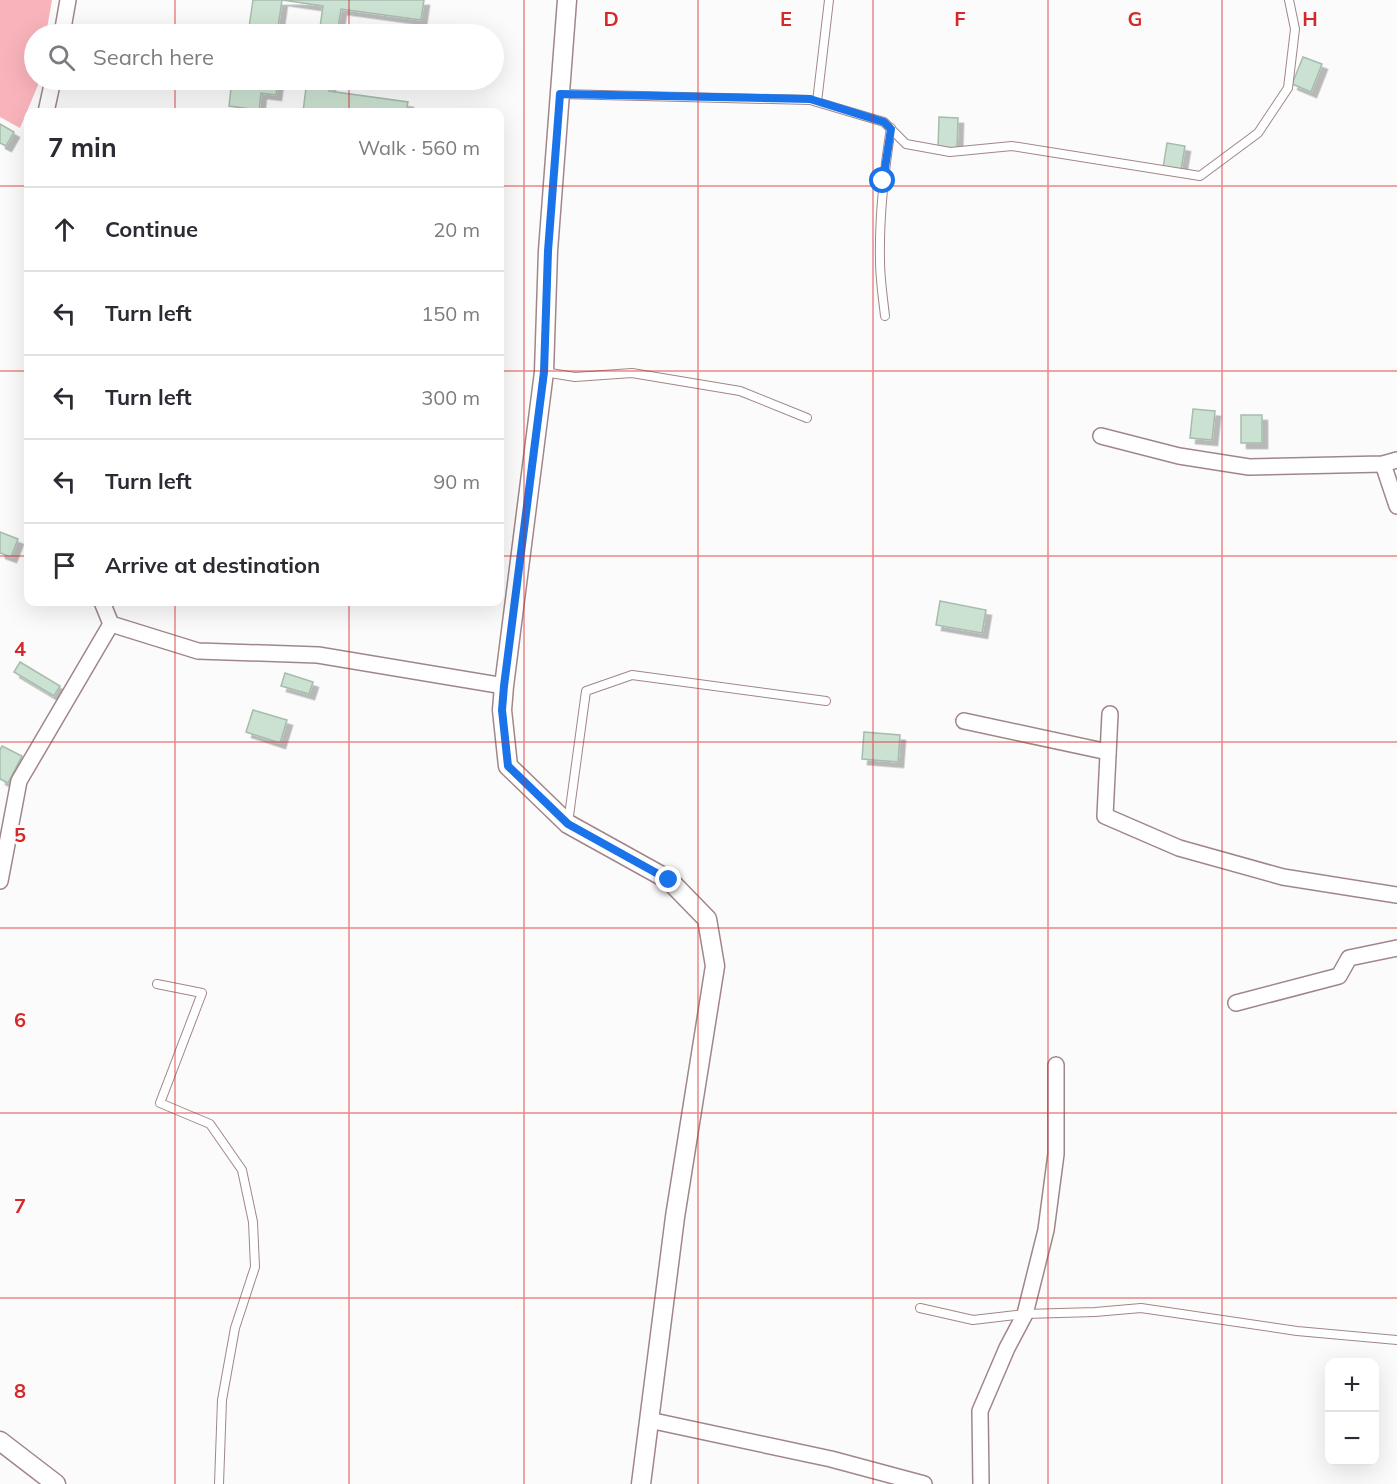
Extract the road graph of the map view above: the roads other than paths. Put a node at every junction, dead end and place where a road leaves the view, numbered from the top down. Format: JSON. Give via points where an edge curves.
{"nodes":[{"id":1,"x":68,"y":0,"type":"edge"},
{"id":2,"x":567,"y":0,"type":"edge"},
{"id":3,"x":829,"y":0,"type":"edge"},
{"id":4,"x":1289,"y":0,"type":"edge"},
{"id":5,"x":64,"y":24,"type":"edge"},
{"id":6,"x":51,"y":90,"type":"edge"},
{"id":7,"x":560,"y":94,"type":"junction"},
{"id":8,"x":817,"y":102,"type":"junction"},
{"id":9,"x":47,"y":108,"type":"edge"},
{"id":10,"x":891,"y":129,"type":"junction"},
{"id":11,"x":885,"y":316,"type":"dead end"},
{"id":12,"x":544,"y":372,"type":"junction"},
{"id":13,"x":807,"y":418,"type":"dead end"},
{"id":14,"x":1101,"y":436,"type":"dead end"},
{"id":15,"x":1390,"y":462,"type":"edge"},
{"id":16,"x":1397,"y":506,"type":"edge"},
{"id":17,"x":104,"y":606,"type":"edge"},
{"id":18,"x":111,"y":624,"type":"junction"},
{"id":19,"x":504,"y":686,"type":"junction"},
{"id":20,"x":826,"y":701,"type":"dead end"},
{"id":21,"x":1110,"y":714,"type":"dead end"},
{"id":22,"x":964,"y":721,"type":"dead end"},
{"id":23,"x":1108,"y":752,"type":"junction"},
{"id":24,"x":568,"y":824,"type":"junction"},
{"id":25,"x":0,"y":881,"type":"edge"},
{"id":26,"x":1397,"y":895,"type":"edge"},
{"id":27,"x":1397,"y":948,"type":"edge"},
{"id":28,"x":158,"y":984,"type":"dead end"},
{"id":29,"x":1236,"y":1003,"type":"dead end"},
{"id":30,"x":1056,"y":1065,"type":"dead end"},
{"id":31,"x":920,"y":1308,"type":"dead end"},
{"id":32,"x":1025,"y":1314,"type":"junction"},
{"id":33,"x":1397,"y":1340,"type":"edge"},
{"id":34,"x":649,"y":1420,"type":"junction"},
{"id":35,"x":0,"y":1441,"type":"edge"},
{"id":36,"x":56,"y":1484,"type":"edge"},
{"id":37,"x":219,"y":1484,"type":"edge"},
{"id":38,"x":641,"y":1484,"type":"edge"},
{"id":39,"x":924,"y":1484,"type":"edge"},
{"id":40,"x":981,"y":1484,"type":"edge"}],
"edges":[{"from":1,"to":5,"type":"street"},
{"from":2,"to":7,"type":"street"},
{"from":3,"to":8,"type":"lane"},
{"from":4,"to":10,"type":"lane","via":[[1295,29],[1288,88],[1258,133],[1200,176],[1012,146],[950,152],[906,144]]},
{"from":6,"to":9,"type":"street"},
{"from":7,"to":8,"type":"lane"},
{"from":7,"to":12,"type":"street"},
{"from":8,"to":10,"type":"lane","via":[[884,122]]},
{"from":10,"to":11,"type":"lane","via":[[880,232]]},
{"from":12,"to":13,"type":"lane","via":[[575,377],[632,373],[740,391]]},
{"from":12,"to":19,"type":"street"},
{"from":14,"to":15,"type":"street","via":[[1179,456],[1249,467]]},
{"from":15,"to":16,"type":"street"},
{"from":17,"to":18,"type":"street"},
{"from":18,"to":19,"type":"street","via":[[198,651],[318,655]]},
{"from":18,"to":25,"type":"street","via":[[19,781]]},
{"from":19,"to":24,"type":"street","via":[[502,710],[508,766]]},
{"from":20,"to":24,"type":"lane","via":[[632,675],[586,691]]},
{"from":21,"to":23,"type":"street"},
{"from":22,"to":23,"type":"street"},
{"from":23,"to":26,"type":"street","via":[[1105,816],[1179,848],[1283,877]]},
{"from":24,"to":34,"type":"street","via":[[669,880],[707,919],[715,966],[675,1217]]},
{"from":27,"to":29,"type":"street","via":[[1349,957],[1339,976]]},
{"from":28,"to":37,"type":"lane","via":[[202,993],[160,1103],[210,1124],[242,1170],[253,1222],[255,1268],[234,1328],[222,1400]]},
{"from":30,"to":32,"type":"street","via":[[1055,1164],[1046,1230]]},
{"from":31,"to":32,"type":"lane","via":[[973,1320]]},
{"from":32,"to":33,"type":"lane","via":[[1142,1308],[1297,1331]]},
{"from":32,"to":40,"type":"street","via":[[980,1411]]},
{"from":34,"to":38,"type":"street"},
{"from":34,"to":39,"type":"street","via":[[831,1459]]},
{"from":35,"to":36,"type":"street"}]}
